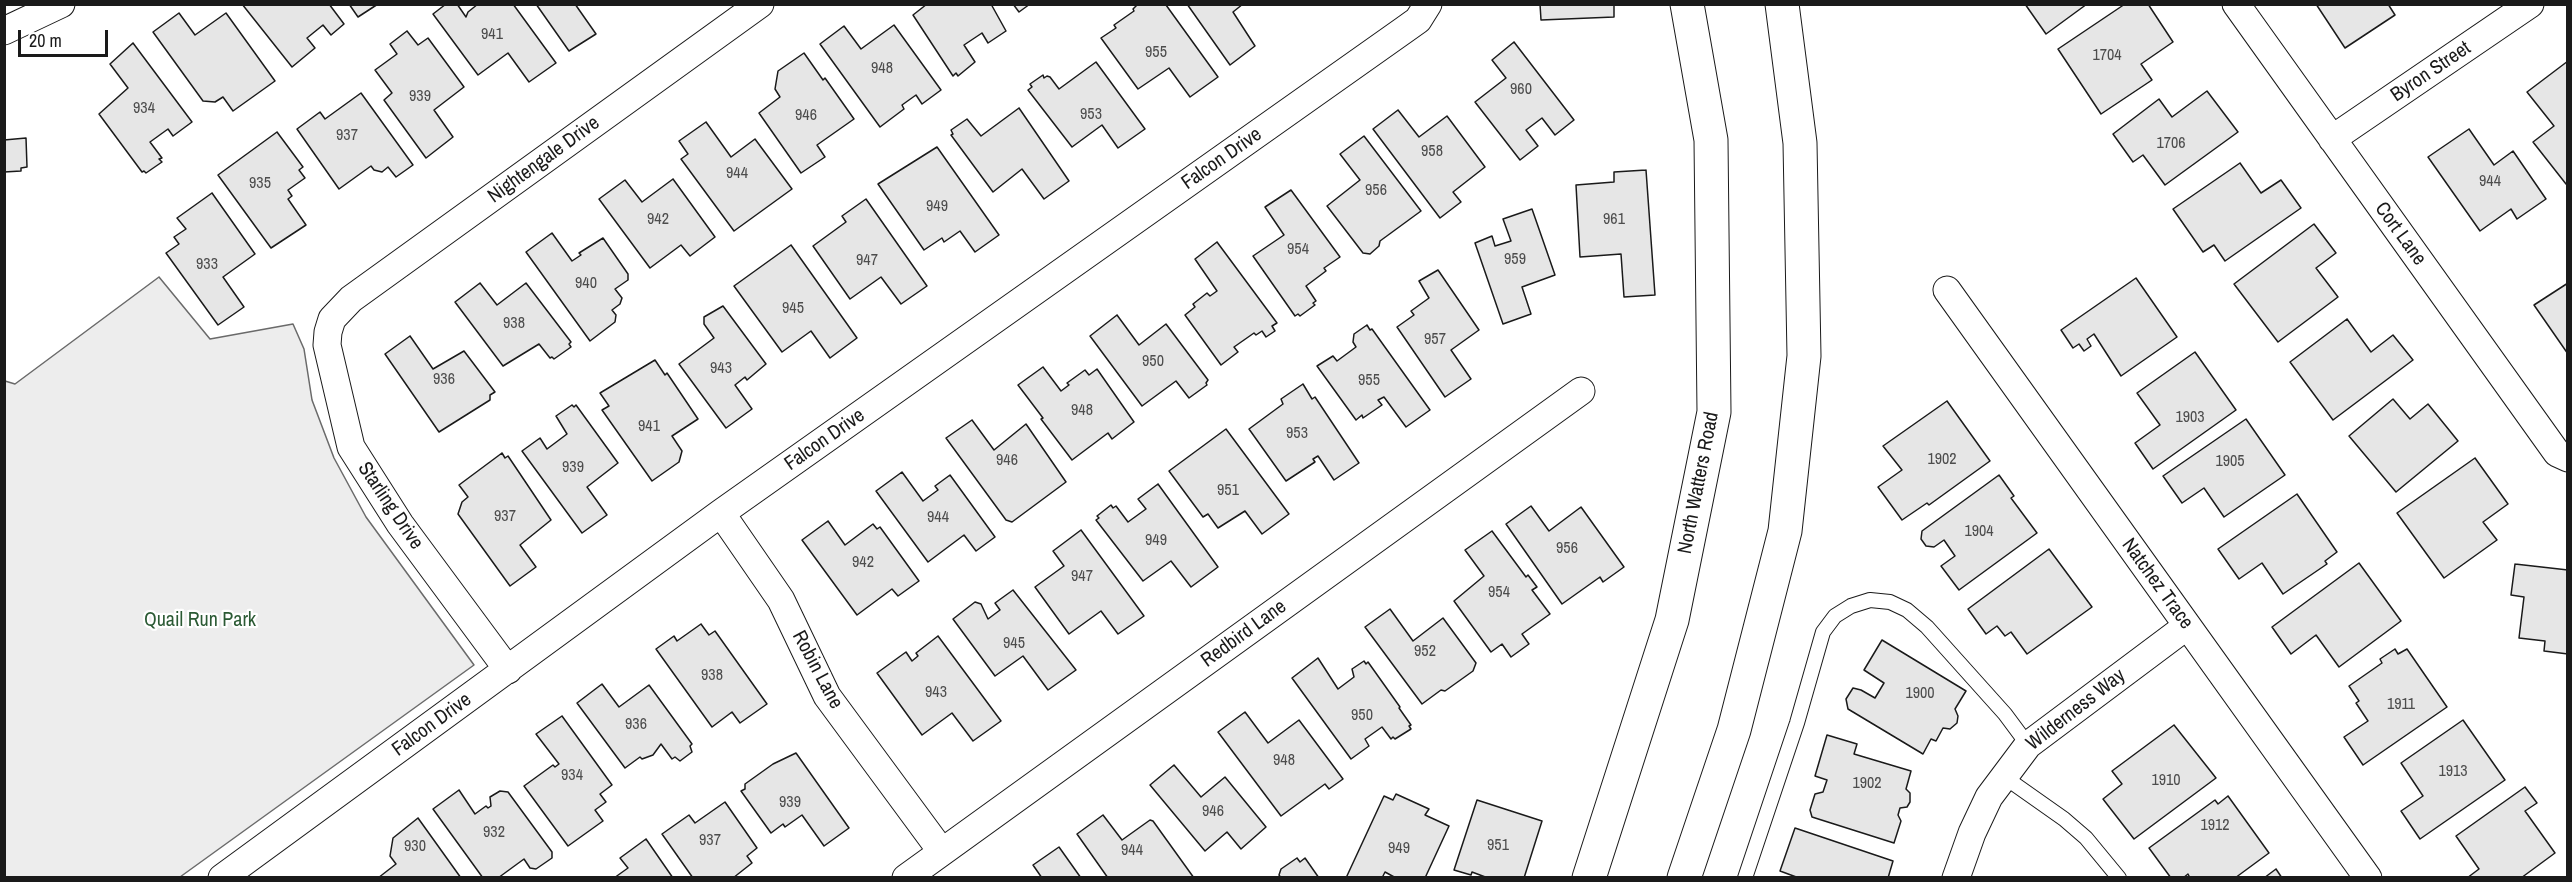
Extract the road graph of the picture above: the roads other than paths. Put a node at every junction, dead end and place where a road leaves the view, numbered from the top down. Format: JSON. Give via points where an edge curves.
{"nodes":[{"id":1,"x":61,"y":4,"type":"edge"},
{"id":2,"x":760,"y":4,"type":"edge"},
{"id":3,"x":1428,"y":4,"type":"edge"},
{"id":4,"x":1688,"y":4,"type":"edge"},
{"id":5,"x":1782,"y":4,"type":"edge"},
{"id":6,"x":2236,"y":4,"type":"edge"},
{"id":7,"x":2530,"y":4,"type":"edge"},
{"id":8,"x":4,"y":31,"type":"edge"},
{"id":9,"x":2332,"y":139,"type":"junction"},
{"id":10,"x":1947,"y":290,"type":"dead end"},
{"id":11,"x":332,"y":319,"type":"joint"},
{"id":12,"x":1581,"y":391,"type":"dead end"},
{"id":13,"x":2568,"y":458,"type":"edge"},
{"id":14,"x":721,"y":513,"type":"junction"},
{"id":15,"x":2187,"y":626,"type":"junction"},
{"id":16,"x":508,"y":669,"type":"junction"},
{"id":17,"x":2028,"y":745,"type":"junction"},
{"id":18,"x":2003,"y":776,"type":"junction"},
{"id":19,"x":942,"y":852,"type":"junction"},
{"id":20,"x":222,"y":878,"type":"edge"},
{"id":21,"x":906,"y":878,"type":"edge"},
{"id":22,"x":1589,"y":878,"type":"edge"},
{"id":23,"x":1684,"y":878,"type":"edge"},
{"id":24,"x":1745,"y":878,"type":"edge"},
{"id":25,"x":1956,"y":878,"type":"edge"},
{"id":26,"x":2119,"y":878,"type":"edge"},
{"id":27,"x":2368,"y":878,"type":"edge"}],
"edges":[{"from":1,"to":8,"type":"street"},
{"from":2,"to":11,"type":"street","name":"Nightengale Drive","via":[[351,299]]},
{"from":3,"to":14,"type":"street","name":"Falcon Drive","via":[[1418,20]]},
{"from":4,"to":22,"type":"main road","name":"North Watters Road","via":[[1711,140],[1714,412],[1672,620]]},
{"from":5,"to":23,"type":"main road","via":[[1800,143],[1804,356],[1785,531],[1734,730]]},
{"from":6,"to":9,"type":"street","name":"Cort Lane"},
{"from":7,"to":9,"type":"street","name":"Byron Street"},
{"from":9,"to":13,"type":"street","name":"Cort Lane","via":[[2557,453]]},
{"from":10,"to":15,"type":"street","name":"Natchez Trace"},
{"from":11,"to":16,"type":"street","name":"Starling Drive","via":[[327,345],[351,447],[400,524]]},
{"from":12,"to":19,"type":"street","name":"Redbird Lane"},
{"from":14,"to":16,"type":"street","name":"Falcon Drive"},
{"from":14,"to":19,"type":"street","name":"Robin Lane","via":[[781,600],[827,696]]},
{"from":15,"to":17,"type":"street","name":"Wilderness Way"},
{"from":15,"to":27,"type":"street","name":"Natchez Trace"},
{"from":16,"to":20,"type":"street","name":"Falcon Drive"},
{"from":17,"to":18,"type":"street","name":"Wilderness Way"},
{"from":17,"to":24,"type":"lane","via":[[2005,714],[1907,610],[1890,602],[1870,600],[1851,606],[1835,616],[1823,632]]},
{"from":18,"to":25,"type":"street","name":"Wilderness Way","via":[[1971,832]]},
{"from":18,"to":26,"type":"lane","via":[[2086,838]]},
{"from":19,"to":21,"type":"street","name":"Redbird Lane"}]}
